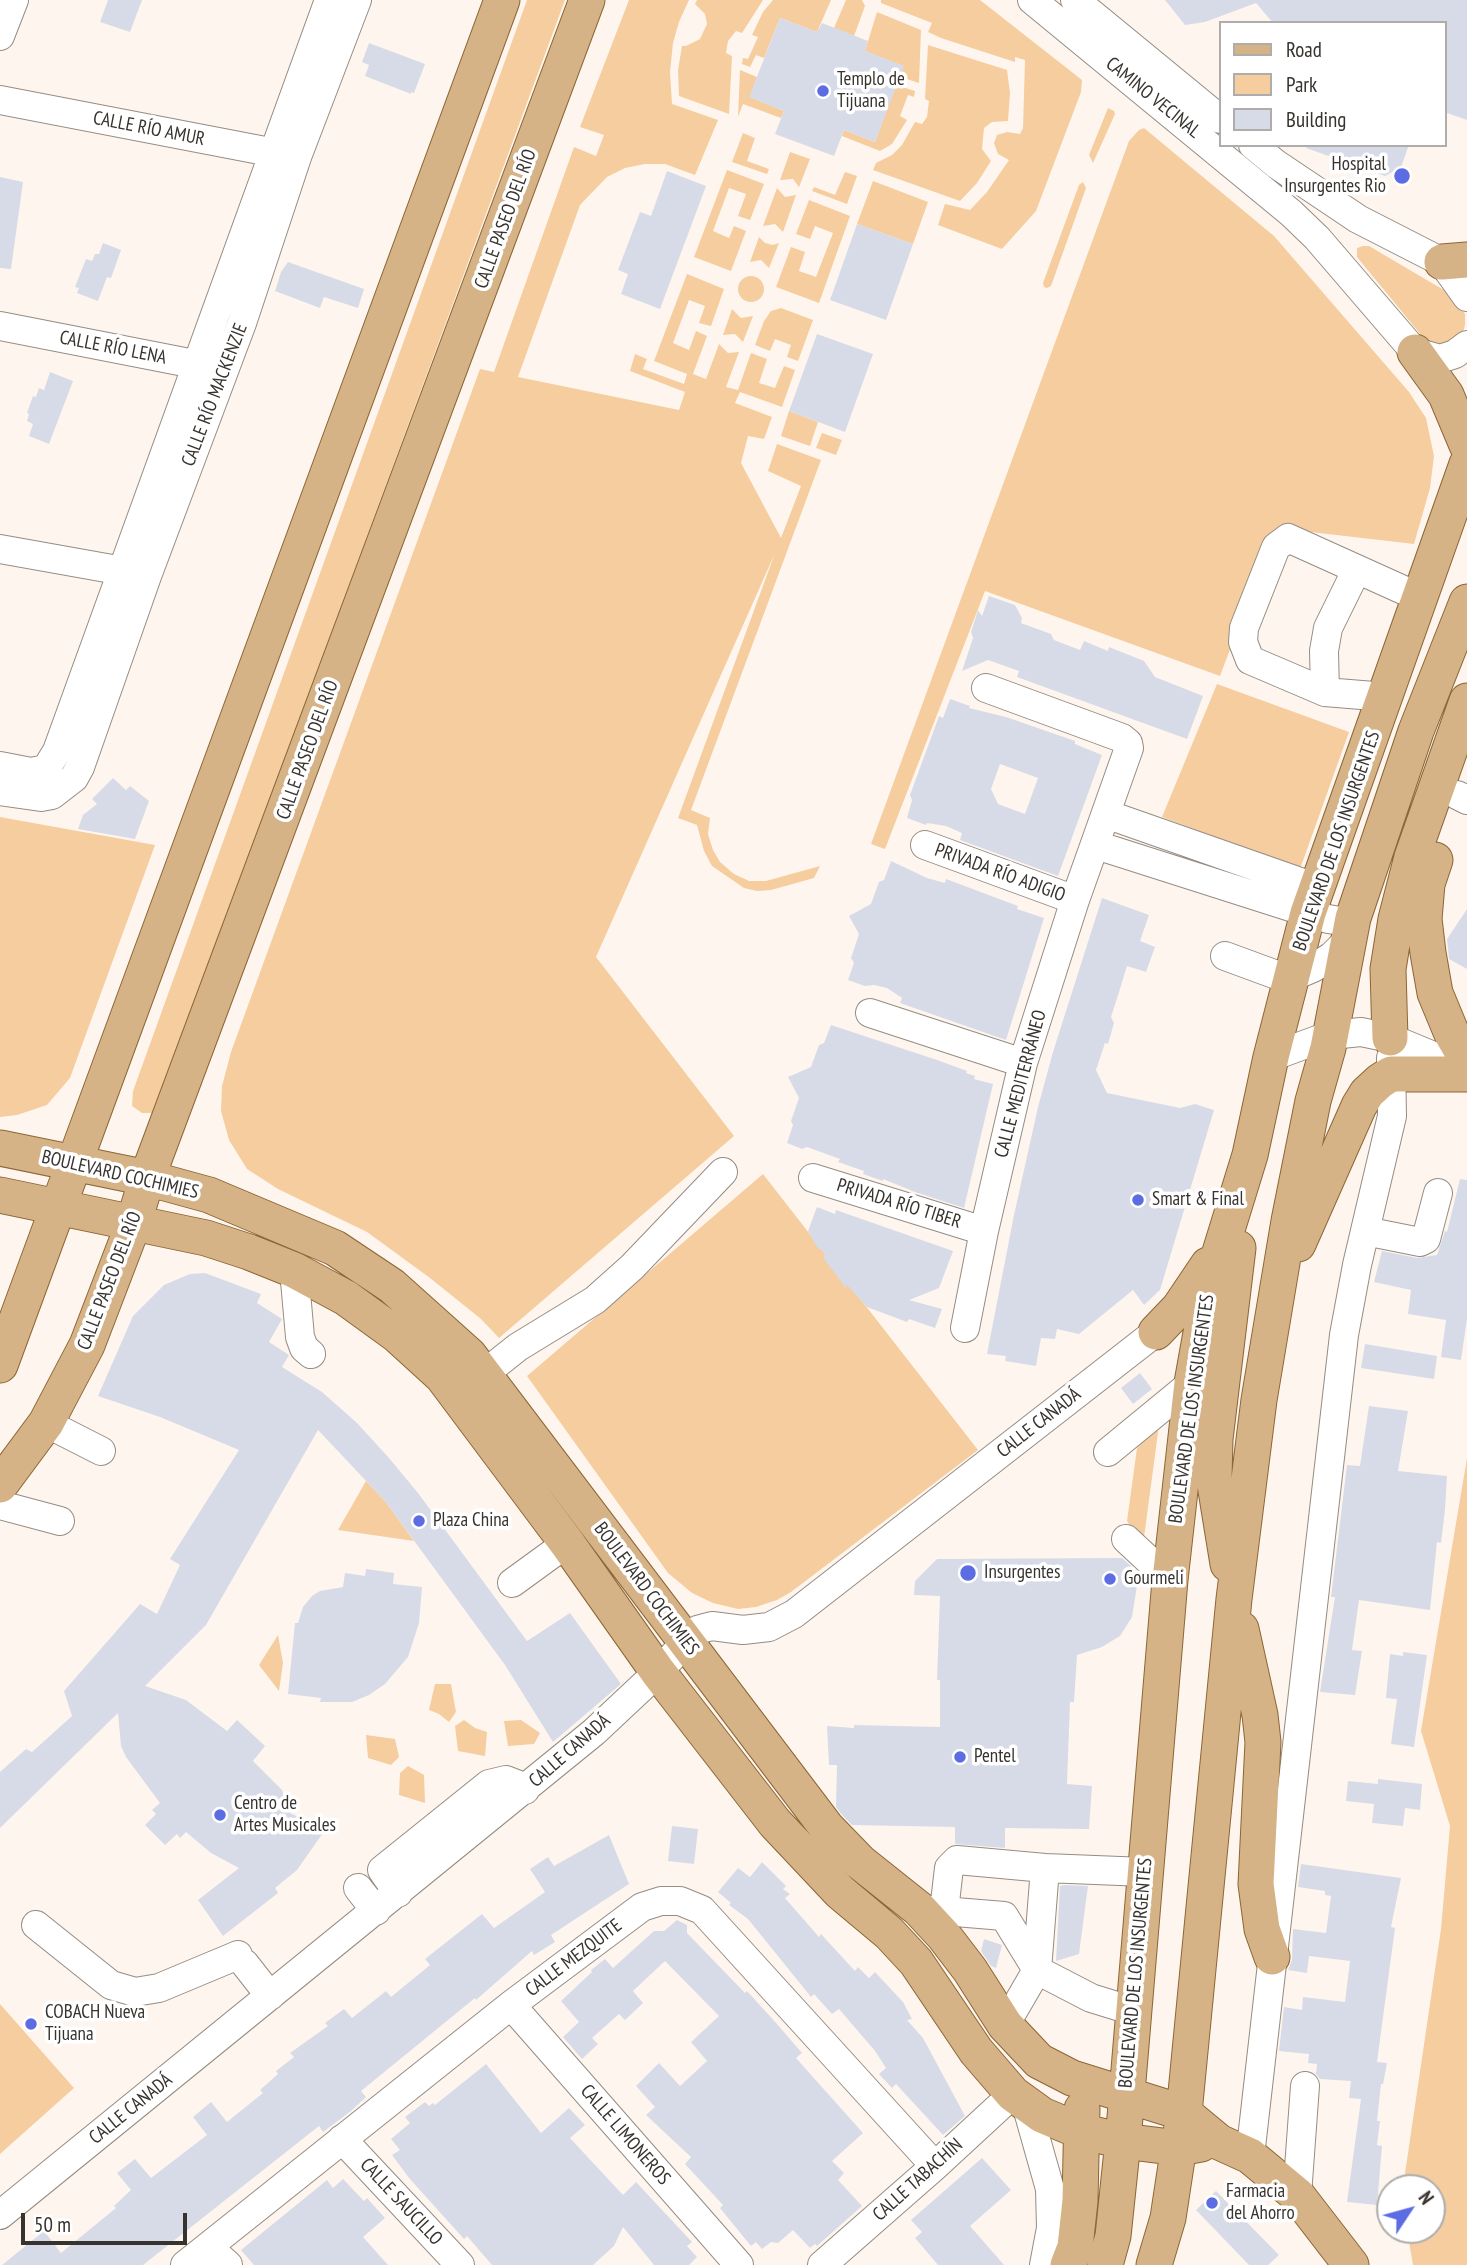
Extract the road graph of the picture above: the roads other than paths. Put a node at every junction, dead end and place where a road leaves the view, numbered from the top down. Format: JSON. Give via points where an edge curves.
{"nodes":[{"id":1,"x":14,"y":0,"type":"edge"},
{"id":2,"x":329,"y":0,"type":"edge"},
{"id":3,"x":357,"y":0,"type":"edge"},
{"id":4,"x":502,"y":0,"type":"edge"},
{"id":5,"x":587,"y":0,"type":"edge"},
{"id":6,"x":1032,"y":0,"type":"edge"},
{"id":7,"x":1074,"y":0,"type":"edge"},
{"id":8,"x":0,"y":36,"type":"edge"},
{"id":9,"x":0,"y":100,"type":"edge"},
{"id":10,"x":1218,"y":117,"type":"edge"},
{"id":11,"x":1255,"y":147,"type":"edge"},
{"id":12,"x":285,"y":155,"type":"junction"},
{"id":13,"x":1454,"y":261,"type":"edge"},
{"id":14,"x":1467,"y":297,"type":"edge"},
{"id":15,"x":0,"y":326,"type":"edge"},
{"id":16,"x":1467,"y":345,"type":"edge"},
{"id":17,"x":1415,"y":352,"type":"junction"},
{"id":18,"x":212,"y":367,"type":"junction"},
{"id":19,"x":1467,"y":445,"type":"edge"},
{"id":20,"x":1467,"y":464,"type":"edge"},
{"id":21,"x":0,"y":549,"type":"edge"},
{"id":22,"x":135,"y":573,"type":"junction"},
{"id":23,"x":1354,"y":576,"type":"junction"},
{"id":24,"x":1467,"y":602,"type":"edge"},
{"id":25,"x":1419,"y":604,"type":"junction"},
{"id":26,"x":986,"y":688,"type":"dead end"},
{"id":27,"x":1325,"y":692,"type":"junction"},
{"id":28,"x":1385,"y":697,"type":"junction"},
{"id":29,"x":1467,"y":701,"type":"edge"},
{"id":30,"x":0,"y":766,"type":"edge"},
{"id":31,"x":55,"y":778,"type":"junction"},
{"id":32,"x":1464,"y":787,"type":"edge"},
{"id":33,"x":0,"y":791,"type":"edge"},
{"id":34,"x":1107,"y":814,"type":"junction"},
{"id":35,"x":925,"y":845,"type":"dead end"},
{"id":36,"x":1096,"y":845,"type":"junction"},
{"id":37,"x":1190,"y":845,"type":"junction"},
{"id":38,"x":1181,"y":873,"type":"junction"},
{"id":39,"x":1075,"y":900,"type":"junction"},
{"id":40,"x":1313,"y":901,"type":"junction"},
{"id":41,"x":1351,"y":929,"type":"junction"},
{"id":42,"x":1225,"y":956,"type":"dead end"},
{"id":43,"x":1293,"y":977,"type":"junction"},
{"id":44,"x":870,"y":1013,"type":"dead end"},
{"id":45,"x":1331,"y":1035,"type":"junction"},
{"id":46,"x":1390,"y":1038,"type":"junction"},
{"id":47,"x":1272,"y":1057,"type":"junction"},
{"id":48,"x":1467,"y":1060,"type":"edge"},
{"id":49,"x":1023,"y":1063,"type":"junction"},
{"id":50,"x":1467,"y":1072,"type":"edge"},
{"id":51,"x":1391,"y":1074,"type":"junction"},
{"id":52,"x":0,"y":1148,"type":"edge"},
{"id":53,"x":1250,"y":1155,"type":"junction"},
{"id":54,"x":74,"y":1163,"type":"junction"},
{"id":55,"x":723,"y":1172,"type":"dead end"},
{"id":56,"x":148,"y":1178,"type":"junction"},
{"id":57,"x":813,"y":1178,"type":"dead end"},
{"id":58,"x":1438,"y":1193,"type":"dead end"},
{"id":59,"x":0,"y":1195,"type":"edge"},
{"id":60,"x":58,"y":1208,"type":"junction"},
{"id":61,"x":133,"y":1225,"type":"junction"},
{"id":62,"x":984,"y":1231,"type":"junction"},
{"id":63,"x":1365,"y":1231,"type":"junction"},
{"id":64,"x":1222,"y":1245,"type":"junction"},
{"id":65,"x":294,"y":1270,"type":"junction"},
{"id":66,"x":1275,"y":1295,"type":"junction"},
{"id":67,"x":965,"y":1328,"type":"dead end"},
{"id":68,"x":1156,"y":1332,"type":"joint"},
{"id":69,"x":311,"y":1354,"type":"dead end"},
{"id":70,"x":0,"y":1365,"type":"edge"},
{"id":71,"x":484,"y":1374,"type":"junction"},
{"id":72,"x":1192,"y":1383,"type":"junction"},
{"id":73,"x":46,"y":1423,"type":"junction"},
{"id":74,"x":101,"y":1451,"type":"dead end"},
{"id":75,"x":1108,"y":1452,"type":"dead end"},
{"id":76,"x":0,"y":1485,"type":"edge"},
{"id":77,"x":0,"y":1505,"type":"edge"},
{"id":78,"x":60,"y":1521,"type":"dead end"},
{"id":79,"x":1126,"y":1539,"type":"dead end"},
{"id":80,"x":566,"y":1543,"type":"junction"},
{"id":81,"x":1170,"y":1580,"type":"junction"},
{"id":82,"x":512,"y":1583,"type":"dead end"},
{"id":83,"x":1234,"y":1599,"type":"junction"},
{"id":84,"x":685,"y":1642,"type":"junction"},
{"id":85,"x":658,"y":1672,"type":"junction"},
{"id":86,"x":525,"y":1790,"type":"junction"},
{"id":87,"x":1045,"y":1868,"type":"junction"},
{"id":88,"x":1145,"y":1872,"type":"junction"},
{"id":89,"x":358,"y":1888,"type":"dead end"},
{"id":90,"x":398,"y":1893,"type":"junction"},
{"id":91,"x":931,"y":1910,"type":"junction"},
{"id":92,"x":376,"y":1911,"type":"junction"},
{"id":93,"x":36,"y":1925,"type":"dead end"},
{"id":94,"x":1272,"y":1957,"type":"junction"},
{"id":95,"x":1037,"y":1970,"type":"junction"},
{"id":96,"x":270,"y":1996,"type":"junction"},
{"id":97,"x":511,"y":2005,"type":"junction"},
{"id":98,"x":1133,"y":2011,"type":"junction"},
{"id":99,"x":1005,"y":2025,"type":"junction"},
{"id":100,"x":1083,"y":2082,"type":"junction"},
{"id":101,"x":1305,"y":2086,"type":"dead end"},
{"id":102,"x":1126,"y":2093,"type":"junction"},
{"id":103,"x":1020,"y":2099,"type":"junction"},
{"id":104,"x":1184,"y":2113,"type":"junction"},
{"id":105,"x":1080,"y":2131,"type":"junction"},
{"id":106,"x":342,"y":2139,"type":"junction"},
{"id":107,"x":1123,"y":2141,"type":"junction"},
{"id":108,"x":1219,"y":2142,"type":"junction"},
{"id":109,"x":1179,"y":2148,"type":"junction"},
{"id":110,"x":1250,"y":2156,"type":"junction"},
{"id":111,"x":936,"y":2166,"type":"junction"},
{"id":112,"x":1297,"y":2195,"type":"junction"},
{"id":113,"x":0,"y":2215,"type":"edge"},
{"id":114,"x":218,"y":2256,"type":"edge"},
{"id":115,"x":185,"y":2265,"type":"edge"},
{"id":116,"x":460,"y":2265,"type":"edge"},
{"id":117,"x":739,"y":2265,"type":"edge"},
{"id":118,"x":822,"y":2265,"type":"edge"},
{"id":119,"x":1044,"y":2265,"type":"edge"},
{"id":120,"x":1068,"y":2265,"type":"edge"},
{"id":121,"x":1105,"y":2265,"type":"edge"},
{"id":122,"x":1154,"y":2265,"type":"edge"},
{"id":123,"x":1351,"y":2265,"type":"edge"}],
"edges":[{"from":1,"to":8,"type":"street"},
{"from":2,"to":12,"type":"street","name":"CALLE RÍO MACKENZIE"},
{"from":3,"to":12,"type":"street","name":"CALLE RÍO MACKENZIE"},
{"from":4,"to":54,"type":"main road"},
{"from":5,"to":56,"type":"main road","name":"CALLE PASEO DEL RÍO"},
{"from":6,"to":17,"type":"street","name":"CAMINO VECINAL","via":[[1292,213]]},
{"from":7,"to":10,"type":"street","name":"CAMINO VECINAL"},
{"from":9,"to":12,"type":"street","name":"CALLE RÍO AMUR"},
{"from":11,"to":13,"type":"street","via":[[1358,219]]},
{"from":12,"to":18,"type":"street","name":"CALLE RÍO MACKENZIE"},
{"from":13,"to":14,"type":"street"},
{"from":15,"to":18,"type":"street","name":"CALLE RÍO LENA"},
{"from":16,"to":17,"type":"street","via":[[1440,359]]},
{"from":17,"to":19,"type":"main road","via":[[1446,395]]},
{"from":18,"to":22,"type":"street","name":"CALLE RÍO MACKENZIE"},
{"from":20,"to":25,"type":"main road","name":"BOULEVARD DE LOS INSURGENTES"},
{"from":21,"to":22,"type":"street"},
{"from":22,"to":31,"type":"street","name":"CALLE RÍO MACKENZIE","via":[[80,767],[74,778]]},
{"from":23,"to":25,"type":"street"},
{"from":23,"to":27,"type":"street","via":[[1328,628]]},
{"from":23,"to":27,"type":"street","via":[[1288,538],[1276,547],[1244,628],[1243,642],[1250,660]]},
{"from":24,"to":41,"type":"main road","name":"BOULEVARD DE LOS INSURGENTES","via":[[1416,731]]},
{"from":25,"to":28,"type":"main road","name":"BOULEVARD DE LOS INSURGENTES"},
{"from":26,"to":34,"type":"street","name":"CALLE MEDITERRÁNEO","via":[[1128,743]]},
{"from":27,"to":28,"type":"street"},
{"from":28,"to":40,"type":"main road","name":"BOULEVARD DE LOS INSURGENTES"},
{"from":29,"to":46,"type":"main road","via":[[1412,857],[1396,919],[1388,969]]},
{"from":30,"to":31,"type":"street"},
{"from":31,"to":33,"type":"street","via":[[52,794],[41,797]]},
{"from":32,"to":48,"type":"main road","via":[[1427,884],[1424,919],[1435,993]]},
{"from":34,"to":36,"type":"street","name":"CALLE MEDITERRÁNEO"},
{"from":34,"to":37,"type":"street"},
{"from":35,"to":39,"type":"street","name":"PRIVADA RÍO ADIGIO"},
{"from":36,"to":38,"type":"street"},
{"from":36,"to":39,"type":"street","name":"CALLE MEDITERRÁNEO"},
{"from":37,"to":38,"type":"street"},
{"from":37,"to":40,"type":"street"},
{"from":38,"to":40,"type":"street"},
{"from":39,"to":49,"type":"street","name":"CALLE MEDITERRÁNEO"},
{"from":40,"to":41,"type":"street"},
{"from":40,"to":43,"type":"main road","name":"BOULEVARD DE LOS INSURGENTES"},
{"from":41,"to":43,"type":"street","via":[[1332,956]]},
{"from":41,"to":45,"type":"main road","name":"BOULEVARD DE LOS INSURGENTES"},
{"from":42,"to":43,"type":"street"},
{"from":43,"to":47,"type":"main road","name":"BOULEVARD DE LOS INSURGENTES"},
{"from":44,"to":49,"type":"street"},
{"from":45,"to":46,"type":"street","via":[[1360,1032]]},
{"from":45,"to":47,"type":"street"},
{"from":45,"to":66,"type":"main road","name":"BOULEVARD DE LOS INSURGENTES","via":[[1313,1101]]},
{"from":46,"to":50,"type":"street"},
{"from":46,"to":51,"type":"street"},
{"from":47,"to":53,"type":"main road","name":"BOULEVARD DE LOS INSURGENTES"},
{"from":49,"to":62,"type":"street","name":"CALLE MEDITERRÁNEO"},
{"from":50,"to":51,"type":"main road"},
{"from":51,"to":63,"type":"street","via":[[1392,1116]]},
{"from":51,"to":66,"type":"main road","via":[[1359,1106]]},
{"from":52,"to":54,"type":"main road","name":"BOULEVARD COCHIMIES"},
{"from":53,"to":64,"type":"main road","name":"BOULEVARD DE LOS INSURGENTES"},
{"from":53,"to":83,"type":"main road","via":[[1215,1439],[1214,1478]]},
{"from":54,"to":56,"type":"main road","name":"BOULEVARD COCHIMIES"},
{"from":54,"to":60,"type":"main road"},
{"from":55,"to":71,"type":"street","via":[[595,1300]]},
{"from":56,"to":61,"type":"main road","name":"CALLE PASEO DEL RÍO"},
{"from":56,"to":71,"type":"main road","name":"BOULEVARD COCHIMIES","via":[[209,1195],[335,1248],[392,1286]]},
{"from":57,"to":62,"type":"street","name":"PRIVADA RÍO TIBER"},
{"from":58,"to":63,"type":"street","via":[[1428,1235],[1420,1242]]},
{"from":59,"to":60,"type":"main road","name":"BOULEVARD COCHIMIES"},
{"from":60,"to":61,"type":"main road","name":"BOULEVARD COCHIMIES"},
{"from":60,"to":70,"type":"main road"},
{"from":61,"to":65,"type":"main road","name":"BOULEVARD COCHIMIES","via":[[206,1238]]},
{"from":61,"to":73,"type":"main road","name":"CALLE PASEO DEL RÍO","via":[[88,1345]]},
{"from":62,"to":67,"type":"street","name":"CALLE MEDITERRÁNEO"},
{"from":63,"to":94,"type":"street","via":[[1344,1335]]},
{"from":64,"to":68,"type":"main road","via":[[1179,1308]]},
{"from":64,"to":72,"type":"main road","name":"BOULEVARD DE LOS INSURGENTES","via":[[1209,1288]]},
{"from":65,"to":69,"type":"street","via":[[300,1337]]},
{"from":65,"to":80,"type":"main road","name":"BOULEVARD COCHIMIES","via":[[346,1298],[442,1376]]},
{"from":66,"to":83,"type":"main road","name":"BOULEVARD DE LOS INSURGENTES"},
{"from":68,"to":84,"type":"street","name":"CALLE CANADÁ","via":[[794,1614],[769,1627],[712,1626],[697,1630]]},
{"from":71,"to":84,"type":"main road","name":"BOULEVARD COCHIMIES"},
{"from":72,"to":75,"type":"street"},
{"from":72,"to":81,"type":"main road","name":"BOULEVARD DE LOS INSURGENTES"},
{"from":73,"to":74,"type":"street"},
{"from":73,"to":76,"type":"main road","name":"CALLE PASEO DEL RÍO"},
{"from":77,"to":78,"type":"street"},
{"from":79,"to":81,"type":"street"},
{"from":80,"to":82,"type":"street"},
{"from":80,"to":85,"type":"main road","name":"BOULEVARD COCHIMIES"},
{"from":81,"to":88,"type":"main road","name":"BOULEVARD DE LOS INSURGENTES"},
{"from":83,"to":94,"type":"main road","via":[[1263,1742],[1256,1884],[1262,1929]]},
{"from":83,"to":104,"type":"main road","name":"BOULEVARD DE LOS INSURGENTES"},
{"from":84,"to":85,"type":"street","name":"CALLE CANADÁ"},
{"from":84,"to":91,"type":"main road","name":"BOULEVARD COCHIMIES","via":[[827,1828],[860,1862]]},
{"from":85,"to":86,"type":"street","name":"CALLE CANADÁ"},
{"from":85,"to":103,"type":"main road","name":"BOULEVARD COCHIMIES","via":[[775,1823],[840,1892],[916,1962],[976,2051]]},
{"from":86,"to":90,"type":"street","name":"CALLE CANADÁ"},
{"from":86,"to":90,"type":"street","via":[[506,1780],[489,1784],[382,1870]]},
{"from":87,"to":88,"type":"street"},
{"from":87,"to":91,"type":"street","via":[[957,1860]]},
{"from":87,"to":95,"type":"street"},
{"from":88,"to":98,"type":"main road","name":"BOULEVARD DE LOS INSURGENTES"},
{"from":89,"to":92,"type":"street"},
{"from":90,"to":92,"type":"street","name":"CALLE CANADÁ"},
{"from":91,"to":95,"type":"street","via":[[1004,1916]]},
{"from":91,"to":99,"type":"main road","name":"BOULEVARD COCHIMIES"},
{"from":92,"to":96,"type":"street","name":"CALLE CANADÁ"},
{"from":93,"to":96,"type":"street","via":[[111,1985],[135,1992],[159,1988],[241,1959]]},
{"from":94,"to":110,"type":"street"},
{"from":95,"to":98,"type":"street","via":[[1091,1998]]},
{"from":95,"to":99,"type":"street"},
{"from":96,"to":113,"type":"street","name":"CALLE CANADÁ"},
{"from":97,"to":106,"type":"street","name":"CALLE MEZQUITE"},
{"from":97,"to":111,"type":"street","name":"CALLE MEZQUITE","via":[[642,1907],[680,1901],[702,1910]]},
{"from":97,"to":117,"type":"street","name":"CALLE LIMONEROS"},
{"from":98,"to":102,"type":"main road","name":"BOULEVARD DE LOS INSURGENTES"},
{"from":99,"to":100,"type":"main road","name":"BOULEVARD COCHIMIES","via":[[1039,2061]]},
{"from":100,"to":102,"type":"main road","name":"BOULEVARD COCHIMIES"},
{"from":100,"to":105,"type":"main road"},
{"from":101,"to":112,"type":"street"},
{"from":102,"to":104,"type":"main road","name":"BOULEVARD COCHIMIES"},
{"from":102,"to":107,"type":"main road","name":"BOULEVARD DE LOS INSURGENTES"},
{"from":103,"to":105,"type":"main road","name":"BOULEVARD COCHIMIES","via":[[1042,2115]]},
{"from":103,"to":111,"type":"street","name":"CALLE TABACHÍN"},
{"from":103,"to":119,"type":"street","via":[[1050,2189],[1051,2228]]},
{"from":104,"to":108,"type":"main road","name":"BOULEVARD COCHIMIES"},
{"from":104,"to":109,"type":"main road","name":"BOULEVARD DE LOS INSURGENTES"},
{"from":105,"to":107,"type":"main road","name":"BOULEVARD COCHIMIES"},
{"from":105,"to":120,"type":"main road","via":[[1080,2202],[1075,2247]]},
{"from":106,"to":114,"type":"street","name":"CALLE MEZQUITE"},
{"from":106,"to":116,"type":"street","name":"CALLE SAUCILLO"},
{"from":107,"to":109,"type":"main road","name":"BOULEVARD COCHIMIES"},
{"from":107,"to":121,"type":"main road","name":"BOULEVARD DE LOS INSURGENTES","via":[[1113,2236]]},
{"from":108,"to":109,"type":"main road","name":"BOULEVARD COCHIMIES"},
{"from":108,"to":110,"type":"main road","name":"BOULEVARD COCHIMIES"},
{"from":109,"to":122,"type":"main road","name":"BOULEVARD DE LOS INSURGENTES","via":[[1168,2218]]},
{"from":110,"to":112,"type":"main road","name":"BOULEVARD COCHIMIES"},
{"from":111,"to":118,"type":"street","name":"CALLE TABACHÍN"},
{"from":112,"to":123,"type":"main road","name":"BOULEVARD COCHIMIES"},
{"from":114,"to":115,"type":"street","name":"CALLE MEZQUITE"}]}
